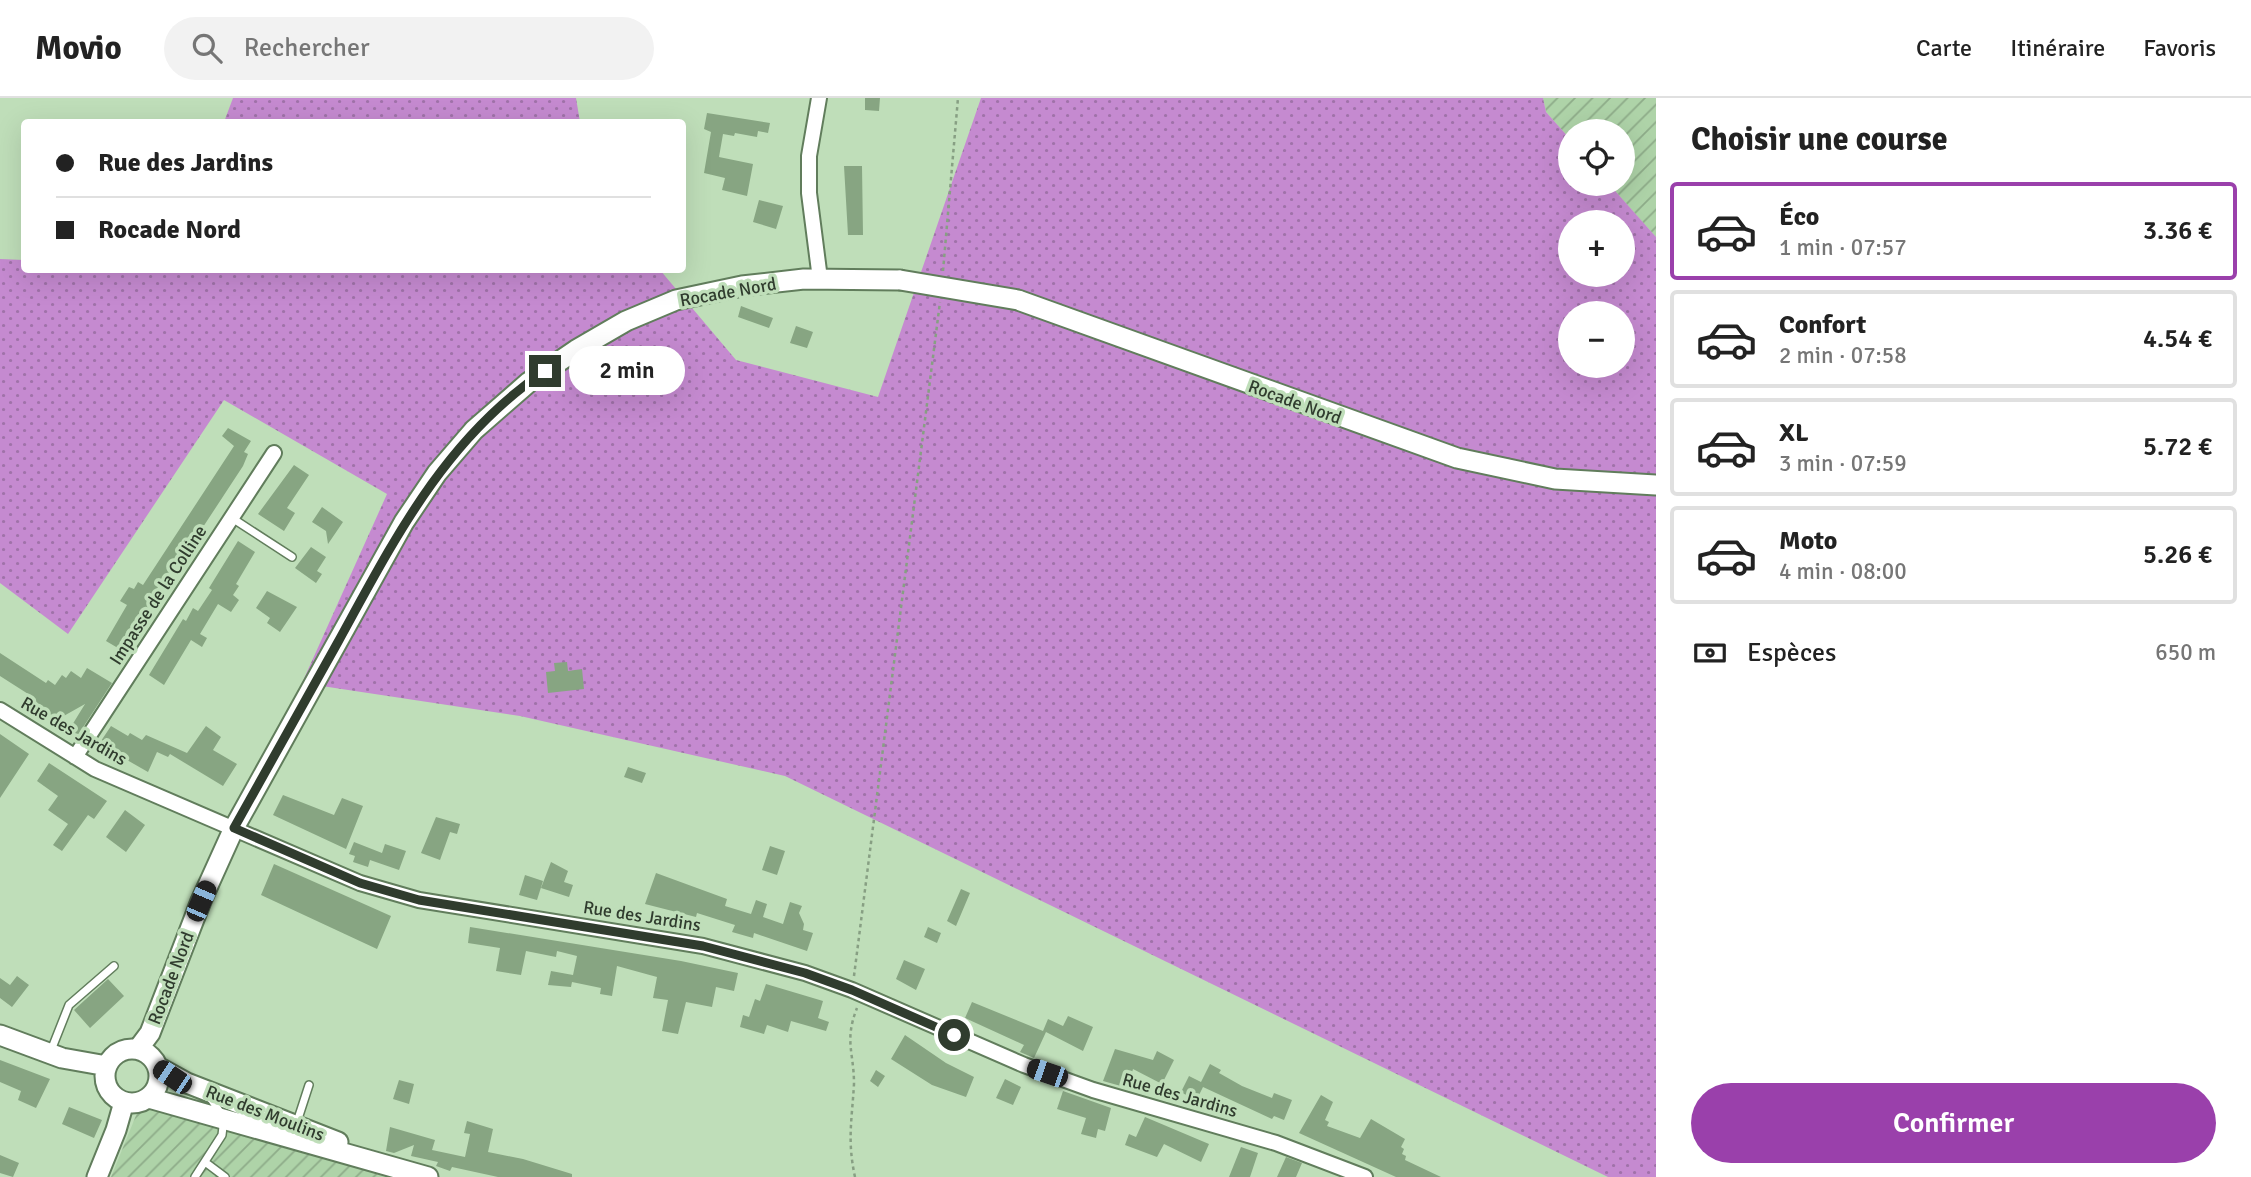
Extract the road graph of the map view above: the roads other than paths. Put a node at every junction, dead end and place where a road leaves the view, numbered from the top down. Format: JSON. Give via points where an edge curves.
{"nodes":[{"id":1,"x":819,"y":98,"type":"edge"},
{"id":2,"x":820,"y":279,"type":"junction"},
{"id":3,"x":274,"y":453,"type":"dead end"},
{"id":4,"x":1656,"y":485,"type":"edge"},
{"id":5,"x":231,"y":518,"type":"junction"},
{"id":6,"x":292,"y":557,"type":"dead end"},
{"id":7,"x":0,"y":710,"type":"edge"},
{"id":8,"x":75,"y":757,"type":"junction"},
{"id":9,"x":234,"y":828,"type":"junction"},
{"id":10,"x":114,"y":966,"type":"dead end"},
{"id":11,"x":0,"y":1035,"type":"edge"},
{"id":12,"x":138,"y":1049,"type":"junction"},
{"id":13,"x":50,"y":1054,"type":"junction"},
{"id":14,"x":107,"y":1066,"type":"junction"},
{"id":15,"x":158,"y":1067,"type":"junction"},
{"id":16,"x":309,"y":1085,"type":"dead end"},
{"id":17,"x":204,"y":1089,"type":"junction"},
{"id":18,"x":149,"y":1098,"type":"junction"},
{"id":19,"x":124,"y":1102,"type":"junction"},
{"id":20,"x":224,"y":1118,"type":"junction"},
{"id":21,"x":294,"y":1132,"type":"junction"},
{"id":22,"x":205,"y":1162,"type":"junction"},
{"id":23,"x":97,"y":1177,"type":"edge"},
{"id":24,"x":195,"y":1177,"type":"edge"},
{"id":25,"x":225,"y":1177,"type":"edge"},
{"id":26,"x":428,"y":1177,"type":"edge"},
{"id":27,"x":1365,"y":1177,"type":"edge"}],
"edges":[{"from":1,"to":2,"type":"street","via":[[809,156],[809,193]]},
{"from":2,"to":4,"type":"main road","name":"Rocade Nord","bridge":true,"via":[[900,280],[1018,300],[1457,458],[1555,479]]},
{"from":2,"to":9,"type":"main road","name":"Rocade Nord","via":[[742,286],[676,300],[586,344],[500,404],[420,497]]},
{"from":3,"to":5,"type":"street","name":"Impasse de la Colline"},
{"from":5,"to":6,"type":"lane"},
{"from":5,"to":8,"type":"street","name":"Impasse de la Colline"},
{"from":7,"to":8,"type":"street","name":"Rue des Jardins"},
{"from":8,"to":9,"type":"street","name":"Rue des Jardins"},
{"from":9,"to":12,"type":"main road","name":"Rocade Nord","via":[[150,1033]]},
{"from":9,"to":27,"type":"street","name":"Rue des Jardins","via":[[360,883],[419,900],[703,946],[805,973],[1024,1065],[1276,1143]]},
{"from":10,"to":13,"type":"lane","via":[[69,1005]]},
{"from":11,"to":13,"type":"main road"},
{"from":12,"to":14,"type":"main road","via":[[116,1054]]},
{"from":12,"to":15,"type":"main road"},
{"from":13,"to":14,"type":"main road"},
{"from":14,"to":19,"type":"main road","via":[[110,1091]]},
{"from":15,"to":17,"type":"main road","name":"Rue des Moulins"},
{"from":15,"to":18,"type":"main road","via":[[158,1084]]},
{"from":16,"to":21,"type":"lane"},
{"from":17,"to":20,"type":"lane"},
{"from":17,"to":21,"type":"main road","name":"Rue des Moulins"},
{"from":18,"to":19,"type":"main road"},
{"from":18,"to":20,"type":"main road","name":"Rue des Moulins"},
{"from":19,"to":23,"type":"main road"},
{"from":20,"to":21,"type":"main road","name":"Rue des Moulins"},
{"from":20,"to":22,"type":"lane","via":[[222,1135]]},
{"from":21,"to":26,"type":"main road","name":"Rue des Moulins"},
{"from":22,"to":24,"type":"lane"},
{"from":22,"to":25,"type":"lane"}]}
